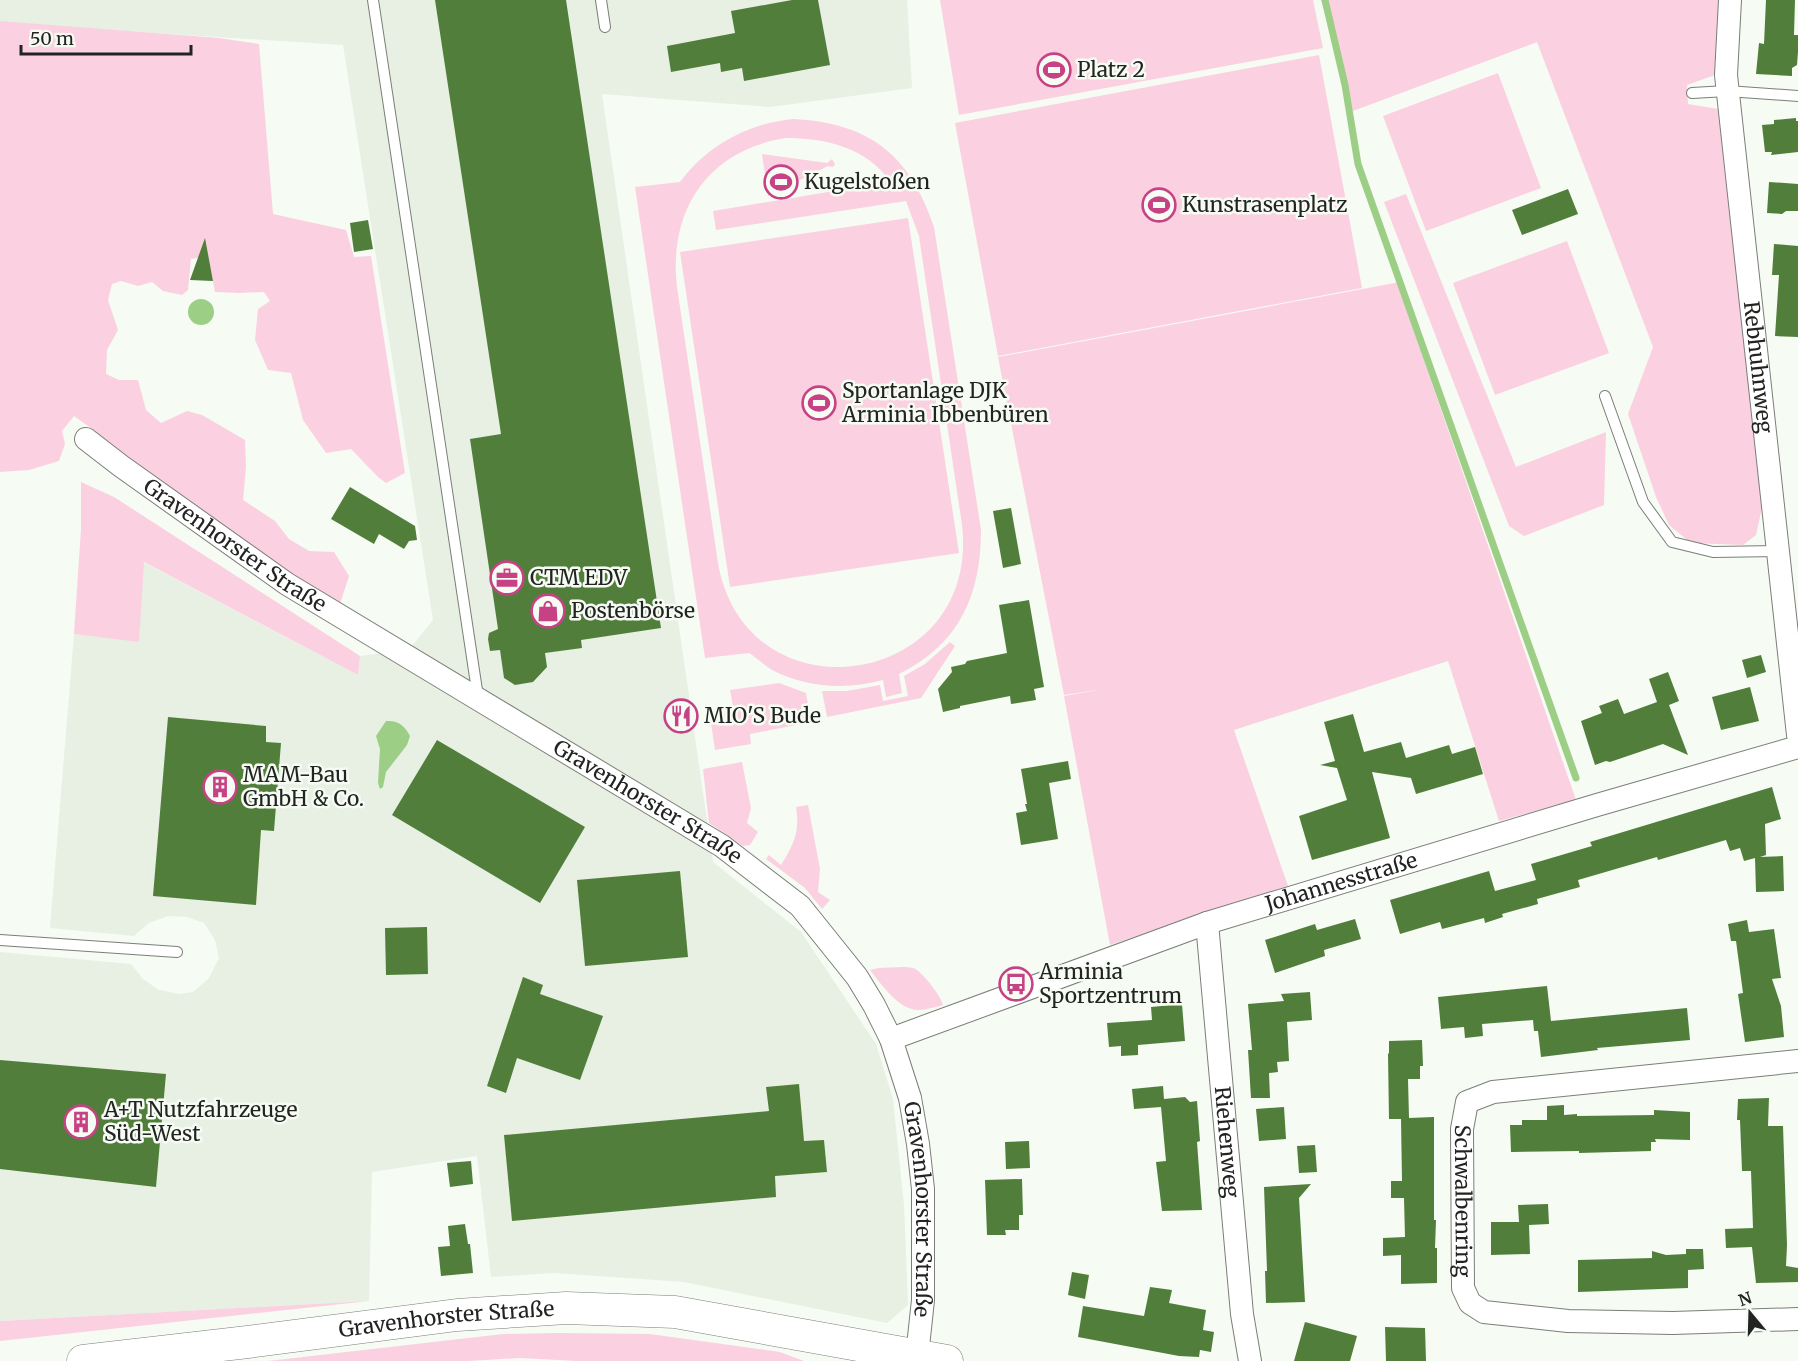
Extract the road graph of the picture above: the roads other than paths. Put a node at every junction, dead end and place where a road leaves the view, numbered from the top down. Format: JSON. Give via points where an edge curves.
{"nodes":[{"id":1,"x":373,"y":0,"type":"edge"},
{"id":2,"x":601,"y":0,"type":"edge"},
{"id":3,"x":1730,"y":0,"type":"edge"},
{"id":4,"x":605,"y":27,"type":"dead end"},
{"id":5,"x":1728,"y":91,"type":"junction"},
{"id":6,"x":1692,"y":93,"type":"dead end"},
{"id":7,"x":1798,"y":96,"type":"edge"},
{"id":8,"x":1605,"y":396,"type":"dead end"},
{"id":9,"x":86,"y":439,"type":"dead end"},
{"id":10,"x":1778,"y":551,"type":"junction"},
{"id":11,"x":478,"y":700,"type":"junction"},
{"id":12,"x":1798,"y":735,"type":"edge"},
{"id":13,"x":1798,"y":747,"type":"edge"},
{"id":14,"x":1207,"y":923,"type":"junction"},
{"id":15,"x":0,"y":940,"type":"edge"},
{"id":16,"x":177,"y":952,"type":"dead end"},
{"id":17,"x":891,"y":1039,"type":"junction"},
{"id":18,"x":1798,"y":1061,"type":"edge"},
{"id":19,"x":1798,"y":1319,"type":"edge"},
{"id":20,"x":917,"y":1356,"type":"junction"},
{"id":21,"x":83,"y":1361,"type":"edge"},
{"id":22,"x":947,"y":1361,"type":"edge"},
{"id":23,"x":1250,"y":1361,"type":"edge"}],
"edges":[{"from":1,"to":11,"type":"lane"},
{"from":2,"to":4,"type":"lane"},
{"from":3,"to":5,"type":"street","name":"Rebhuhnweg"},
{"from":5,"to":6,"type":"lane"},
{"from":5,"to":7,"type":"lane"},
{"from":5,"to":10,"type":"street","name":"Rebhuhnweg"},
{"from":8,"to":10,"type":"lane","via":[[1643,502],[1672,542],[1713,552]]},
{"from":9,"to":11,"type":"street","name":"Gravenhorster Straße","via":[[287,584]]},
{"from":10,"to":12,"type":"street","name":"Rebhuhnweg"},
{"from":11,"to":17,"type":"street","name":"Gravenhorster Straße","via":[[722,846],[800,906],[857,977]]},
{"from":13,"to":14,"type":"street","name":"Johannesstraße"},
{"from":14,"to":17,"type":"street","name":"Johannesstraße"},
{"from":14,"to":23,"type":"street","name":"Riehenweg","via":[[1240,1302]]},
{"from":15,"to":16,"type":"lane"},
{"from":17,"to":20,"type":"street","name":"Gravenhorster Straße","via":[[910,1098],[923,1189],[923,1300]]},
{"from":18,"to":19,"type":"street","name":"Schwalbenring","via":[[1493,1092],[1467,1102],[1462,1129],[1463,1288],[1470,1303],[1484,1312],[1568,1321]]},
{"from":20,"to":21,"type":"main road","name":"Gravenhorster Straße","via":[[675,1312],[566,1308],[457,1314]]},
{"from":20,"to":22,"type":"main road","name":"Gravenhorster Straße"}]}
